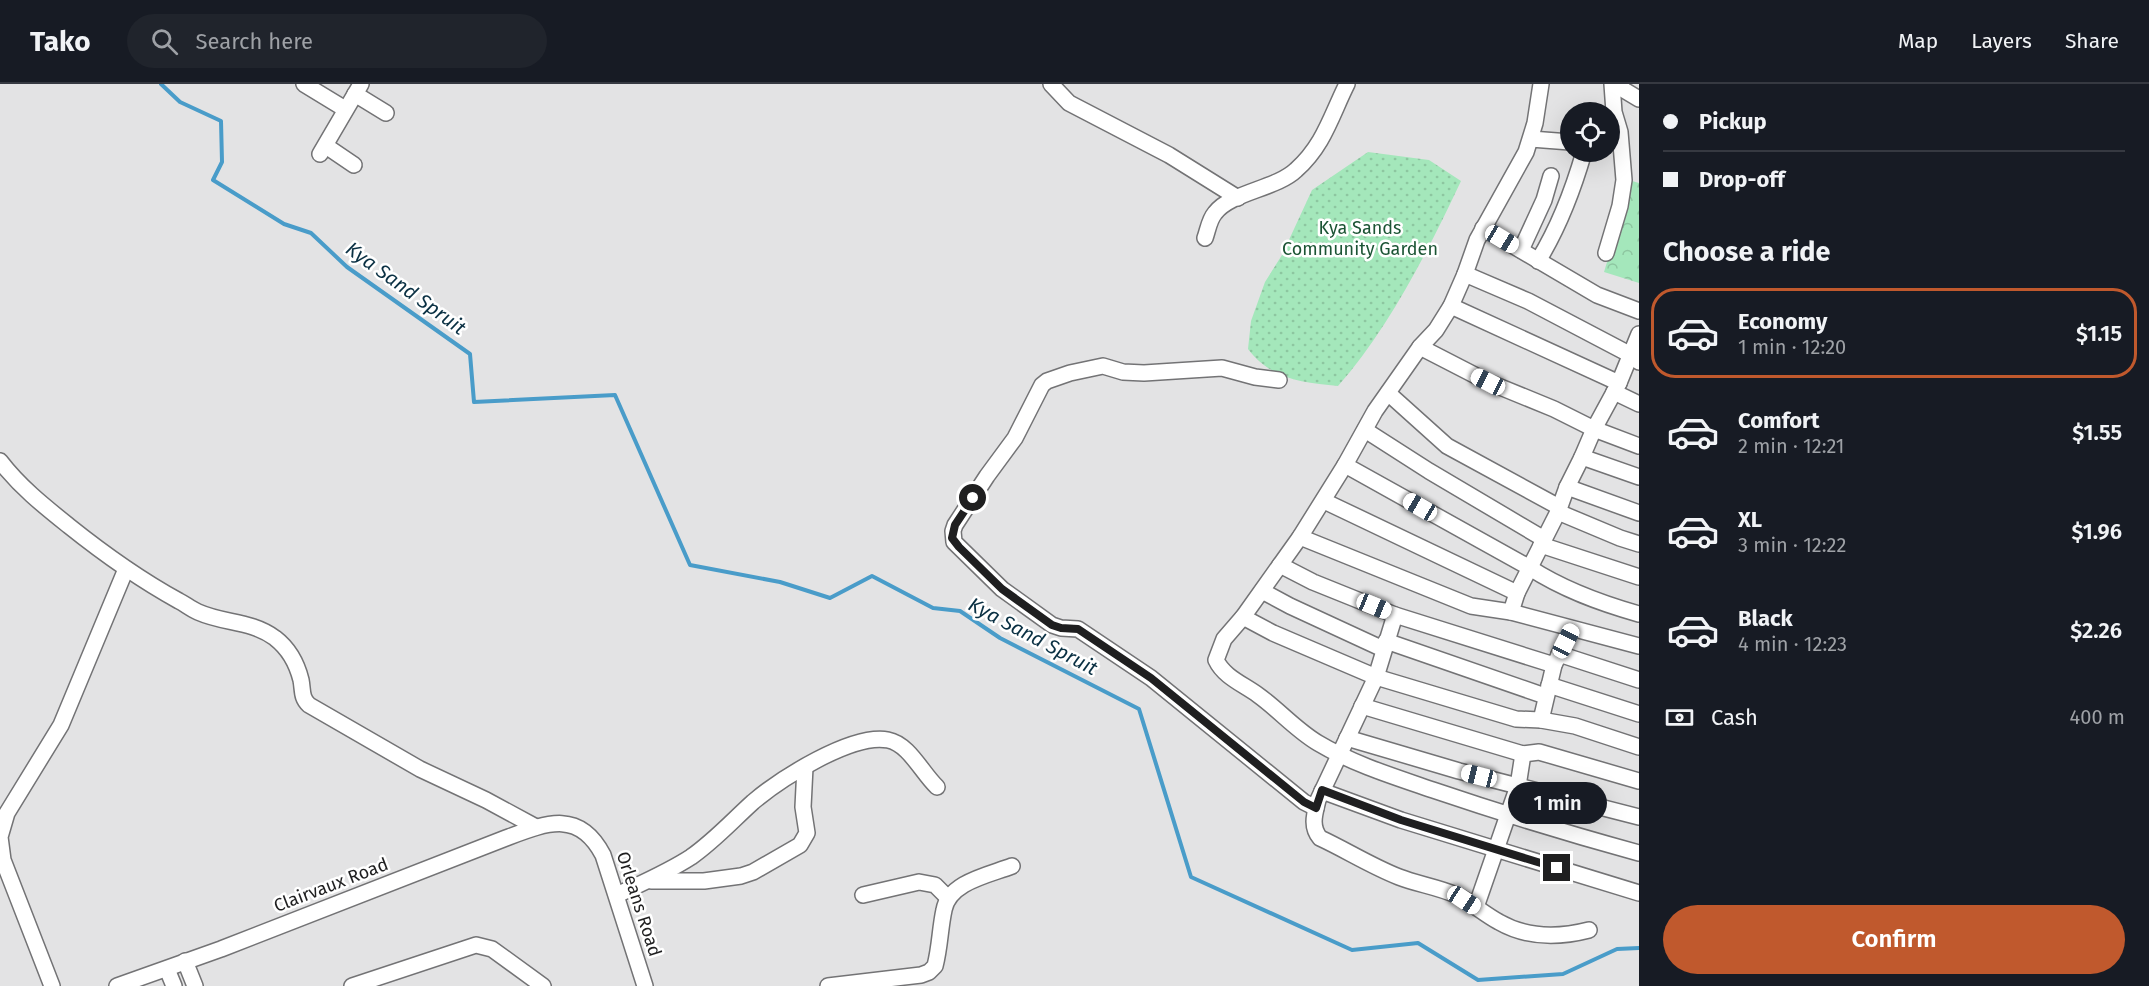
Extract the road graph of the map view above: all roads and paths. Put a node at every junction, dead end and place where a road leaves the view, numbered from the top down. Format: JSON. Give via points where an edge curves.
{"nodes":[{"id":1,"x":304,"y":84,"type":"edge"},
{"id":2,"x":1052,"y":84,"type":"edge"},
{"id":3,"x":1347,"y":84,"type":"edge"},
{"id":4,"x":1541,"y":84,"type":"edge"},
{"id":5,"x":1612,"y":84,"type":"edge"},
{"id":6,"x":1620,"y":84,"type":"edge"},
{"id":7,"x":358,"y":89,"type":"edge"},
{"id":8,"x":1639,"y":99,"type":"edge"},
{"id":9,"x":345,"y":109,"type":"junction"},
{"id":10,"x":386,"y":113,"type":"dead end"},
{"id":11,"x":1531,"y":140,"type":"junction"},
{"id":12,"x":1560,"y":141,"type":"edge"},
{"id":13,"x":1581,"y":162,"type":"edge"},
{"id":14,"x":354,"y":165,"type":"dead end"},
{"id":15,"x":1551,"y":176,"type":"dead end"},
{"id":16,"x":1238,"y":198,"type":"junction"},
{"id":17,"x":1483,"y":228,"type":"junction"},
{"id":18,"x":1205,"y":238,"type":"dead end"},
{"id":19,"x":1521,"y":250,"type":"junction"},
{"id":20,"x":1606,"y":253,"type":"dead end"},
{"id":21,"x":1538,"y":261,"type":"junction"},
{"id":22,"x":1466,"y":274,"type":"junction"},
{"id":23,"x":1451,"y":306,"type":"junction"},
{"id":24,"x":1639,"y":311,"type":"edge"},
{"id":25,"x":1639,"y":334,"type":"edge"},
{"id":26,"x":1420,"y":347,"type":"junction"},
{"id":27,"x":1634,"y":358,"type":"edge"},
{"id":28,"x":1279,"y":380,"type":"dead end"},
{"id":29,"x":1616,"y":387,"type":"junction"},
{"id":30,"x":1388,"y":393,"type":"junction"},
{"id":31,"x":1639,"y":404,"type":"edge"},
{"id":32,"x":1594,"y":429,"type":"junction"},
{"id":33,"x":1365,"y":430,"type":"junction"},
{"id":34,"x":1639,"y":446,"type":"edge"},
{"id":35,"x":1582,"y":458,"type":"junction"},
{"id":36,"x":1,"y":462,"type":"edge"},
{"id":37,"x":1345,"y":465,"type":"junction"},
{"id":38,"x":1639,"y":477,"type":"edge"},
{"id":39,"x":1567,"y":487,"type":"junction"},
{"id":40,"x":1324,"y":501,"type":"junction"},
{"id":41,"x":1558,"y":510,"type":"junction"},
{"id":42,"x":1639,"y":513,"type":"edge"},
{"id":43,"x":1300,"y":537,"type":"junction"},
{"id":44,"x":1542,"y":542,"type":"junction"},
{"id":45,"x":1639,"y":544,"type":"edge"},
{"id":46,"x":1280,"y":565,"type":"junction"},
{"id":47,"x":1530,"y":568,"type":"junction"},
{"id":48,"x":126,"y":569,"type":"junction"},
{"id":49,"x":1639,"y":577,"type":"edge"},
{"id":50,"x":1262,"y":591,"type":"junction"},
{"id":51,"x":1517,"y":593,"type":"junction"},
{"id":52,"x":1511,"y":612,"type":"junction"},
{"id":53,"x":1639,"y":614,"type":"edge"},
{"id":54,"x":1395,"y":615,"type":"junction"},
{"id":55,"x":1243,"y":617,"type":"junction"},
{"id":56,"x":1572,"y":629,"type":"junction"},
{"id":57,"x":1385,"y":645,"type":"junction"},
{"id":58,"x":1639,"y":646,"type":"edge"},
{"id":59,"x":1557,"y":659,"type":"junction"},
{"id":60,"x":1376,"y":677,"type":"junction"},
{"id":61,"x":1639,"y":680,"type":"edge"},
{"id":62,"x":1547,"y":690,"type":"junction"},
{"id":63,"x":1362,"y":706,"type":"junction"},
{"id":64,"x":1639,"y":714,"type":"edge"},
{"id":65,"x":1541,"y":720,"type":"junction"},
{"id":66,"x":1347,"y":738,"type":"junction"},
{"id":67,"x":1639,"y":747,"type":"edge"},
{"id":68,"x":1340,"y":754,"type":"junction"},
{"id":69,"x":1523,"y":754,"type":"junction"},
{"id":70,"x":805,"y":767,"type":"junction"},
{"id":71,"x":1639,"y":781,"type":"edge"},
{"id":72,"x":1518,"y":786,"type":"junction"},
{"id":73,"x":937,"y":787,"type":"dead end"},
{"id":74,"x":1322,"y":790,"type":"junction"},
{"id":75,"x":1316,"y":808,"type":"junction"},
{"id":76,"x":1508,"y":815,"type":"junction"},
{"id":77,"x":1639,"y":817,"type":"edge"},
{"id":78,"x":559,"y":823,"type":"joint"},
{"id":79,"x":536,"y":827,"type":"junction"},
{"id":80,"x":1496,"y":849,"type":"junction"},
{"id":81,"x":1639,"y":853,"type":"edge"},
{"id":82,"x":1012,"y":866,"type":"dead end"},
{"id":83,"x":645,"y":881,"type":"junction"},
{"id":84,"x":1639,"y":893,"type":"edge"},
{"id":85,"x":617,"y":895,"type":"junction"},
{"id":86,"x":862,"y":895,"type":"dead end"},
{"id":87,"x":948,"y":898,"type":"junction"},
{"id":88,"x":1476,"y":908,"type":"junction"},
{"id":89,"x":1589,"y":930,"type":"dead end"},
{"id":90,"x":185,"y":961,"type":"junction"},
{"id":91,"x":167,"y":969,"type":"junction"},
{"id":92,"x":52,"y":986,"type":"edge"},
{"id":93,"x":117,"y":986,"type":"edge"},
{"id":94,"x":174,"y":986,"type":"edge"},
{"id":95,"x":195,"y":986,"type":"edge"},
{"id":96,"x":352,"y":986,"type":"edge"},
{"id":97,"x":543,"y":986,"type":"edge"},
{"id":98,"x":645,"y":986,"type":"edge"},
{"id":99,"x":828,"y":986,"type":"edge"}],
"edges":[{"from":1,"to":9,"type":"street"},
{"from":2,"to":16,"type":"street","via":[[1069,103],[1169,155]]},
{"from":3,"to":16,"type":"street","via":[[1325,135],[1301,166],[1275,183]]},
{"from":4,"to":11,"type":"street"},
{"from":5,"to":20,"type":"street","via":[[1624,180]]},
{"from":6,"to":8,"type":"street"},
{"from":7,"to":9,"type":"street"},
{"from":7,"to":10,"type":"street"},
{"from":9,"to":14,"type":"street","via":[[323,150]]},
{"from":11,"to":12,"type":"street"},
{"from":11,"to":17,"type":"street"},
{"from":13,"to":21,"type":"street","via":[[1575,185]]},
{"from":15,"to":19,"type":"street"},
{"from":16,"to":18,"type":"street","via":[[1215,212]]},
{"from":17,"to":19,"type":"street"},
{"from":17,"to":22,"type":"street"},
{"from":19,"to":21,"type":"street"},
{"from":21,"to":24,"type":"street","via":[[1598,295]]},
{"from":22,"to":23,"type":"street"},
{"from":22,"to":27,"type":"street","via":[[1528,301]]},
{"from":23,"to":26,"type":"street"},
{"from":23,"to":29,"type":"street"},
{"from":25,"to":27,"type":"street"},
{"from":26,"to":30,"type":"street"},
{"from":26,"to":32,"type":"street"},
{"from":27,"to":29,"type":"street"},
{"from":28,"to":75,"type":"street","via":[[1222,368],[1144,373],[1102,366],[1047,381],[1015,438],[955,525],[952,538],[1002,589],[1052,625],[1078,629],[1151,678]]},
{"from":29,"to":31,"type":"street"},
{"from":29,"to":32,"type":"street"},
{"from":30,"to":33,"type":"street"},
{"from":30,"to":41,"type":"street","via":[[1447,446]]},
{"from":32,"to":34,"type":"street"},
{"from":32,"to":35,"type":"street"},
{"from":33,"to":37,"type":"street"},
{"from":33,"to":44,"type":"street"},
{"from":35,"to":38,"type":"street"},
{"from":35,"to":39,"type":"street"},
{"from":36,"to":48,"type":"street","via":[[28,493]]},
{"from":37,"to":40,"type":"street"},
{"from":37,"to":47,"type":"street"},
{"from":39,"to":41,"type":"street"},
{"from":39,"to":42,"type":"street"},
{"from":40,"to":43,"type":"street"},
{"from":40,"to":51,"type":"street"},
{"from":41,"to":44,"type":"street"},
{"from":41,"to":45,"type":"street"},
{"from":43,"to":46,"type":"street"},
{"from":43,"to":52,"type":"street","via":[[1471,606]]},
{"from":44,"to":47,"type":"street"},
{"from":44,"to":49,"type":"street"},
{"from":46,"to":50,"type":"street"},
{"from":46,"to":54,"type":"street"},
{"from":47,"to":51,"type":"street"},
{"from":47,"to":53,"type":"street","via":[[1587,598]]},
{"from":48,"to":79,"type":"street","via":[[195,611],[245,623],[278,640],[291,656],[309,705],[420,769]]},
{"from":48,"to":92,"type":"street","via":[[61,725],[7,813],[0,837],[3,860]]},
{"from":50,"to":55,"type":"street"},
{"from":50,"to":57,"type":"street"},
{"from":51,"to":52,"type":"street"},
{"from":52,"to":56,"type":"street"},
{"from":54,"to":57,"type":"street"},
{"from":54,"to":59,"type":"street"},
{"from":55,"to":60,"type":"street"},
{"from":55,"to":68,"type":"street","via":[[1220,646],[1216,660],[1219,667],[1313,740]]},
{"from":56,"to":58,"type":"street"},
{"from":56,"to":59,"type":"street"},
{"from":57,"to":60,"type":"street"},
{"from":57,"to":62,"type":"street"},
{"from":59,"to":61,"type":"street"},
{"from":59,"to":62,"type":"street"},
{"from":60,"to":63,"type":"street"},
{"from":60,"to":65,"type":"street","via":[[1516,719]]},
{"from":62,"to":64,"type":"street"},
{"from":62,"to":65,"type":"street"},
{"from":63,"to":66,"type":"street"},
{"from":63,"to":69,"type":"street"},
{"from":65,"to":67,"type":"street","via":[[1575,726]]},
{"from":66,"to":68,"type":"street"},
{"from":66,"to":72,"type":"street"},
{"from":68,"to":74,"type":"street"},
{"from":68,"to":76,"type":"street","via":[[1397,778]]},
{"from":69,"to":71,"type":"street","via":[[1539,752]]},
{"from":69,"to":72,"type":"street"},
{"from":70,"to":73,"type":"street","via":[[863,740],[890,740],[908,753]]},
{"from":70,"to":83,"type":"street","via":[[765,793],[690,857]]},
{"from":70,"to":83,"type":"street","via":[[803,807],[807,833],[800,845],[741,876],[704,881]]},
{"from":72,"to":76,"type":"street"},
{"from":72,"to":77,"type":"street"},
{"from":74,"to":75,"type":"street"},
{"from":74,"to":80,"type":"street","via":[[1401,820]]},
{"from":75,"to":88,"type":"street","via":[[1314,828],[1320,838],[1382,870],[1455,895]]},
{"from":76,"to":80,"type":"street"},
{"from":76,"to":81,"type":"street"},
{"from":78,"to":79,"type":"street","name":"Clairvaux Road"},
{"from":78,"to":85,"type":"street","name":"Orleans Road","via":[[580,827],[597,843]]},
{"from":79,"to":90,"type":"street","name":"Clairvaux Road"},
{"from":80,"to":84,"type":"street"},
{"from":80,"to":88,"type":"street"},
{"from":82,"to":87,"type":"street","via":[[963,885]]},
{"from":83,"to":85,"type":"street"},
{"from":85,"to":98,"type":"street","name":"Orleans Road"},
{"from":86,"to":87,"type":"street","via":[[919,882],[935,885]]},
{"from":87,"to":99,"type":"street","via":[[935,966],[929,972]]},
{"from":88,"to":89,"type":"street","via":[[1500,923],[1536,935]]},
{"from":90,"to":91,"type":"street","name":"Clairvaux Road"},
{"from":90,"to":95,"type":"street"},
{"from":91,"to":93,"type":"street","name":"Clairvaux Road"},
{"from":91,"to":94,"type":"street"},
{"from":96,"to":97,"type":"street","via":[[476,945],[492,949]]}]}
